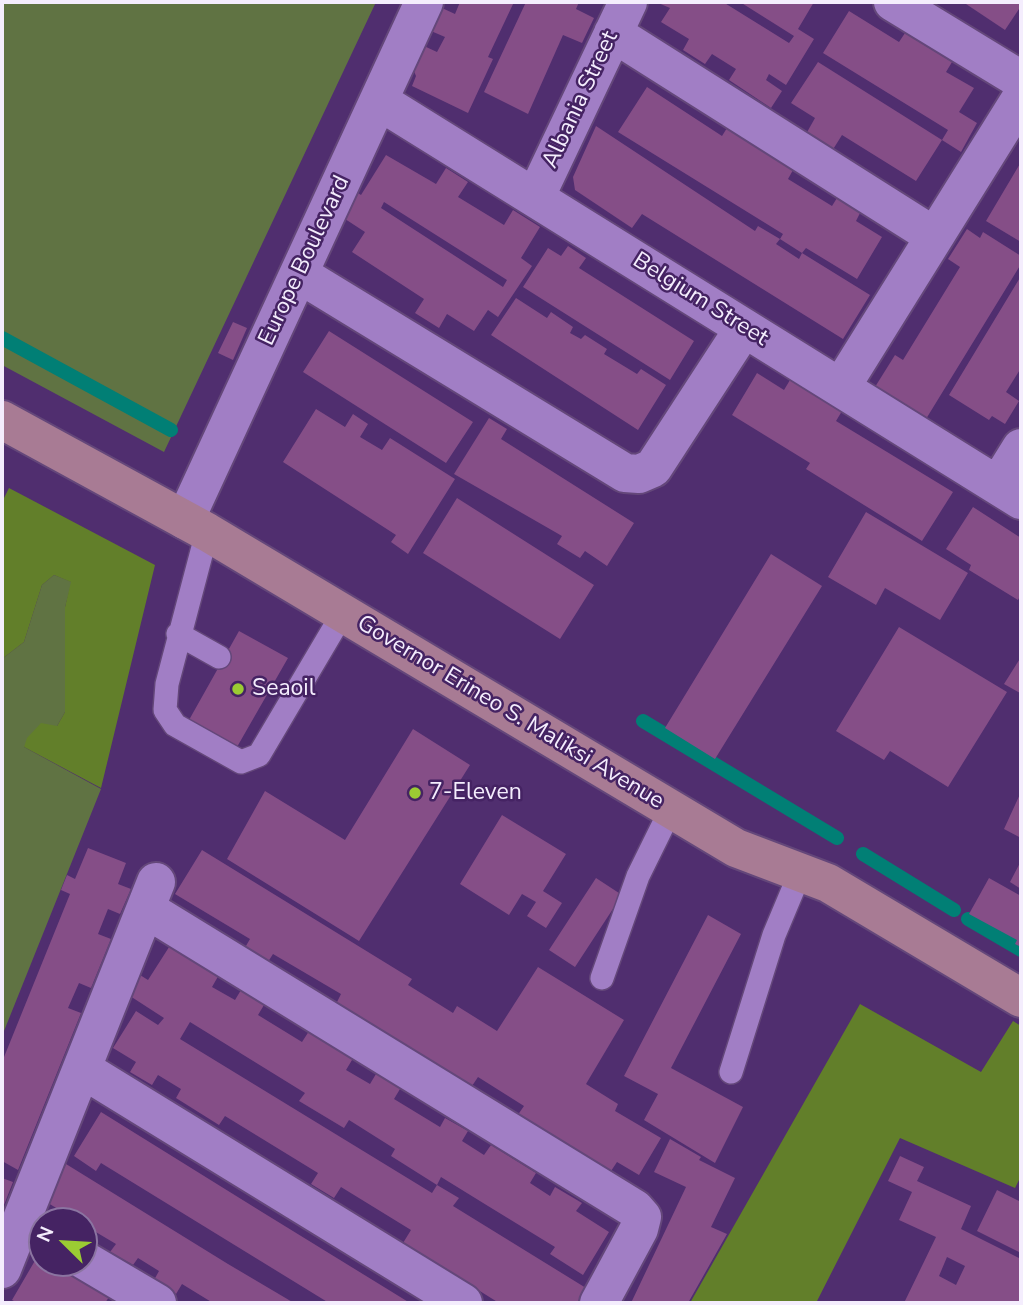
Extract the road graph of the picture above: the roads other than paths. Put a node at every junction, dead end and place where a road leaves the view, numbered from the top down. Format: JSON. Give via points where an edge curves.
{"nodes":[{"id":1,"x":424,"y":2,"type":"edge"},
{"id":2,"x":894,"y":2,"type":"edge"},
{"id":3,"x":620,"y":18,"type":"edge"},
{"id":4,"x":1021,"y":79,"type":"edge"},
{"id":5,"x":1021,"y":98,"type":"edge"},
{"id":6,"x":379,"y":101,"type":"junction"},
{"id":7,"x":535,"y":198,"type":"junction"},
{"id":8,"x":934,"y":236,"type":"junction"},
{"id":9,"x":299,"y":274,"type":"junction"},
{"id":10,"x":744,"y":328,"type":"junction"},
{"id":11,"x":841,"y":387,"type":"junction"},
{"id":12,"x":2,"y":420,"type":"edge"},
{"id":13,"x":1021,"y":448,"type":"edge"},
{"id":14,"x":1010,"y":492,"type":"edge"},
{"id":15,"x":196,"y":526,"type":"junction"},
{"id":16,"x":343,"y":613,"type":"junction"},
{"id":17,"x":178,"y":634,"type":"junction"},
{"id":18,"x":219,"y":657,"type":"dead end"},
{"id":19,"x":671,"y":808,"type":"junction"},
{"id":20,"x":800,"y":873,"type":"junction"},
{"id":21,"x":602,"y":978,"type":"dead end"},
{"id":22,"x":1021,"y":998,"type":"edge"},
{"id":23,"x":82,"y":1069,"type":"junction"},
{"id":24,"x":731,"y":1072,"type":"dead end"},
{"id":25,"x":38,"y":1207,"type":"edge"},
{"id":26,"x":28,"y":1232,"type":"edge"},
{"id":27,"x":98,"y":1268,"type":"edge"},
{"id":28,"x":2,"y":1269,"type":"edge"},
{"id":29,"x":157,"y":1303,"type":"edge"},
{"id":30,"x":463,"y":1303,"type":"edge"},
{"id":31,"x":599,"y":1303,"type":"edge"}],
"edges":[{"from":1,"to":6,"type":"street","name":"Europe Boulevard"},
{"from":2,"to":4,"type":"street"},
{"from":3,"to":7,"type":"street","name":"Albania Street"},
{"from":3,"to":8,"type":"street"},
{"from":5,"to":8,"type":"street"},
{"from":6,"to":7,"type":"street","name":"Belgium Street"},
{"from":6,"to":9,"type":"street","name":"Europe Boulevard"},
{"from":7,"to":10,"type":"street","name":"Belgium Street"},
{"from":8,"to":11,"type":"street"},
{"from":9,"to":10,"type":"street","via":[[625,473],[653,468]]},
{"from":9,"to":15,"type":"street","name":"Europe Boulevard"},
{"from":10,"to":11,"type":"street","name":"Belgium Street"},
{"from":11,"to":14,"type":"street","name":"Belgium Street"},
{"from":12,"to":15,"type":"main road","name":"Governor Erineo S. Maliksi Avenue"},
{"from":13,"to":14,"type":"street"},
{"from":15,"to":16,"type":"main road","name":"Governor Erineo S. Maliksi Avenue"},
{"from":15,"to":17,"type":"lane"},
{"from":16,"to":17,"type":"lane","via":[[284,694],[259,755],[241,762],[175,725],[165,710]]},
{"from":16,"to":19,"type":"main road","name":"Governor Erineo S. Maliksi Avenue"},
{"from":17,"to":18,"type":"lane"},
{"from":19,"to":20,"type":"main road","name":"Governor Erineo S. Maliksi Avenue","via":[[736,848]]},
{"from":19,"to":21,"type":"lane","via":[[638,876]]},
{"from":20,"to":22,"type":"main road","name":"Governor Erineo S. Maliksi Avenue","via":[[828,883]]},
{"from":20,"to":24,"type":"lane","via":[[774,935]]},
{"from":23,"to":25,"type":"street"},
{"from":23,"to":30,"type":"street"},
{"from":23,"to":31,"type":"street","via":[[151,896],[635,1209],[642,1217],[639,1229]]},
{"from":26,"to":28,"type":"street"},
{"from":27,"to":29,"type":"street"}]}
